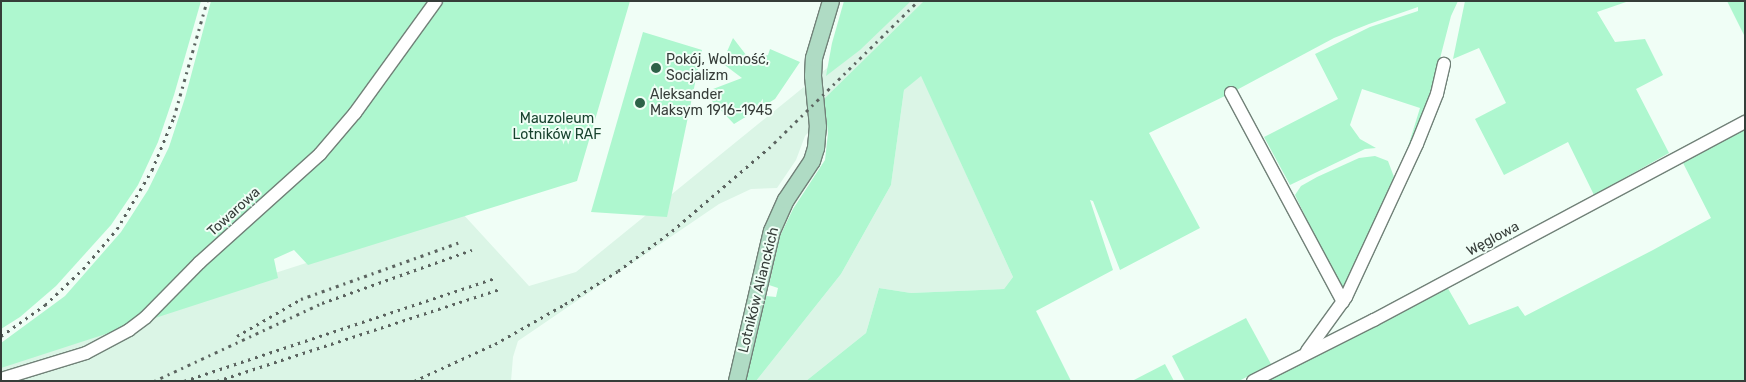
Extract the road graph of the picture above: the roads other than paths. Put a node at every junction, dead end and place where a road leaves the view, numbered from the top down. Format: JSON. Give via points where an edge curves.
{"nodes":[{"id":1,"x":436,"y":1,"type":"edge"},
{"id":2,"x":831,"y":1,"type":"edge"},
{"id":3,"x":1444,"y":64,"type":"dead end"},
{"id":4,"x":1231,"y":93,"type":"dead end"},
{"id":5,"x":1745,"y":122,"type":"edge"},
{"id":6,"x":1343,"y":302,"type":"junction"},
{"id":7,"x":1306,"y":353,"type":"junction"},
{"id":8,"x":1,"y":379,"type":"edge"},
{"id":9,"x":737,"y":381,"type":"edge"},
{"id":10,"x":1253,"y":381,"type":"edge"}],
"edges":[{"from":1,"to":8,"type":"street","name":"Towarowa","via":[[355,114],[326,148],[199,263],[146,317],[86,353]]},
{"from":2,"to":9,"type":"main road","name":"Lotników Alianckich","via":[[814,58],[816,148],[812,161],[786,200],[772,231]]},
{"from":3,"to":6,"type":"street","via":[[1437,94],[1417,144]]},
{"from":4,"to":6,"type":"street"},
{"from":5,"to":7,"type":"street","name":"Węglowa"},
{"from":6,"to":7,"type":"street"},
{"from":7,"to":10,"type":"street","name":"Węglowa"}]}
